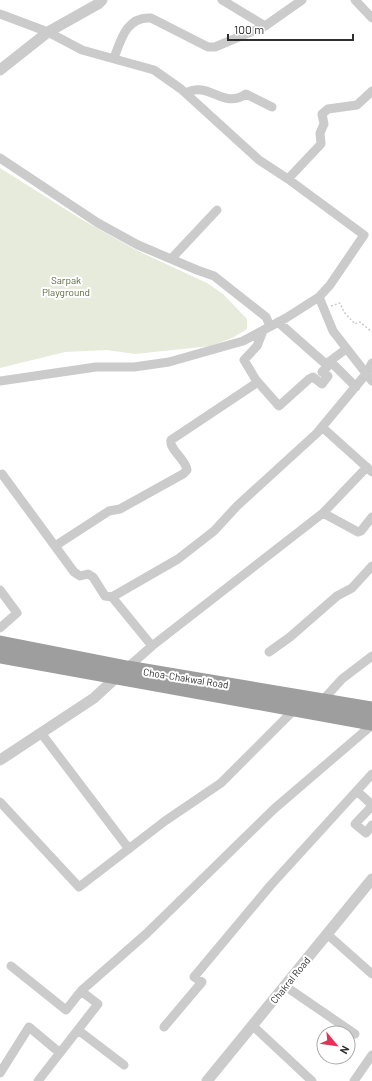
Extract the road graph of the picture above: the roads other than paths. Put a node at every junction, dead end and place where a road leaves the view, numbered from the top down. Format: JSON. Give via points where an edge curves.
{"nodes":[{"id":1,"x":102,"y":0,"type":"edge"},
{"id":2,"x":222,"y":0,"type":"edge"},
{"id":3,"x":302,"y":0,"type":"edge"},
{"id":4,"x":355,"y":0,"type":"edge"},
{"id":5,"x":0,"y":14,"type":"edge"},
{"id":6,"x":372,"y":18,"type":"edge"},
{"id":7,"x":265,"y":26,"type":"junction"},
{"id":8,"x":48,"y":32,"type":"junction"},
{"id":9,"x":114,"y":58,"type":"junction"},
{"id":10,"x":0,"y":70,"type":"edge"},
{"id":11,"x":372,"y":90,"type":"edge"},
{"id":12,"x":186,"y":93,"type":"junction"},
{"id":13,"x":272,"y":107,"type":"dead end"},
{"id":14,"x":0,"y":158,"type":"edge"},
{"id":15,"x":288,"y":178,"type":"junction"},
{"id":16,"x":217,"y":210,"type":"dead end"},
{"id":17,"x":368,"y":236,"type":"edge"},
{"id":18,"x":171,"y":259,"type":"junction"},
{"id":19,"x":319,"y":297,"type":"junction"},
{"id":20,"x":270,"y":327,"type":"junction"},
{"id":21,"x":346,"y":349,"type":"junction"},
{"id":22,"x":328,"y":362,"type":"junction"},
{"id":23,"x":372,"y":363,"type":"edge"},
{"id":24,"x":369,"y":377,"type":"edge"},
{"id":25,"x":0,"y":381,"type":"edge"},
{"id":26,"x":258,"y":382,"type":"junction"},
{"id":27,"x":356,"y":387,"type":"junction"},
{"id":28,"x":322,"y":427,"type":"junction"},
{"id":29,"x":369,"y":470,"type":"edge"},
{"id":30,"x":2,"y":474,"type":"dead end"},
{"id":31,"x":323,"y":513,"type":"junction"},
{"id":32,"x":372,"y":517,"type":"edge"},
{"id":33,"x":55,"y":546,"type":"junction"},
{"id":34,"x":372,"y":566,"type":"edge"},
{"id":35,"x":0,"y":590,"type":"edge"},
{"id":36,"x":112,"y":597,"type":"junction"},
{"id":37,"x":0,"y":628,"type":"edge"},
{"id":38,"x":0,"y":643,"type":"edge"},
{"id":39,"x":152,"y":646,"type":"junction"},
{"id":40,"x":268,"y":652,"type":"dead end"},
{"id":41,"x":0,"y":656,"type":"edge"},
{"id":42,"x":372,"y":656,"type":"edge"},
{"id":43,"x":127,"y":668,"type":"junction"},
{"id":44,"x":115,"y":678,"type":"junction"},
{"id":45,"x":322,"y":701,"type":"junction"},
{"id":46,"x":372,"y":709,"type":"edge"},
{"id":47,"x":294,"y":710,"type":"junction"},
{"id":48,"x":372,"y":724,"type":"edge"},
{"id":49,"x":41,"y":733,"type":"junction"},
{"id":50,"x":0,"y":760,"type":"edge"},
{"id":51,"x":372,"y":774,"type":"edge"},
{"id":52,"x":357,"y":791,"type":"junction"},
{"id":53,"x":0,"y":802,"type":"edge"},
{"id":54,"x":372,"y":806,"type":"edge"},
{"id":55,"x":372,"y":825,"type":"edge"},
{"id":56,"x":129,"y":849,"type":"junction"},
{"id":57,"x":372,"y":879,"type":"edge"},
{"id":58,"x":327,"y":934,"type":"junction"},
{"id":59,"x":11,"y":966,"type":"dead end"},
{"id":60,"x":372,"y":974,"type":"edge"},
{"id":61,"x":285,"y":986,"type":"junction"},
{"id":62,"x":81,"y":991,"type":"junction"},
{"id":63,"x":342,"y":1025,"type":"edge"},
{"id":64,"x":253,"y":1026,"type":"junction"},
{"id":65,"x":164,"y":1028,"type":"dead end"},
{"id":66,"x":78,"y":1030,"type":"junction"},
{"id":67,"x":60,"y":1053,"type":"junction"},
{"id":68,"x":372,"y":1055,"type":"edge"},
{"id":69,"x":124,"y":1065,"type":"dead end"},
{"id":70,"x":0,"y":1073,"type":"edge"},
{"id":71,"x":38,"y":1081,"type":"edge"},
{"id":72,"x":207,"y":1081,"type":"edge"},
{"id":73,"x":312,"y":1081,"type":"edge"},
{"id":74,"x":354,"y":1081,"type":"edge"}],
"edges":[{"from":1,"to":8,"type":"street"},
{"from":2,"to":7,"type":"street"},
{"from":3,"to":7,"type":"street"},
{"from":4,"to":6,"type":"street"},
{"from":5,"to":8,"type":"street"},
{"from":7,"to":9,"type":"street","via":[[215,47],[208,47],[151,18],[142,17],[136,19],[124,34]]},
{"from":8,"to":9,"type":"street","via":[[82,50]]},
{"from":8,"to":10,"type":"street"},
{"from":9,"to":12,"type":"street","via":[[154,70]]},
{"from":11,"to":15,"type":"street","via":[[357,105],[328,109],[322,114],[324,124],[320,133],[321,144]]},
{"from":12,"to":13,"type":"street","via":[[196,90],[228,99],[240,98],[246,94]]},
{"from":12,"to":15,"type":"street","via":[[245,149],[277,173]]},
{"from":14,"to":18,"type":"street","via":[[98,223],[138,245]]},
{"from":15,"to":17,"type":"street"},
{"from":16,"to":18,"type":"street"},
{"from":17,"to":19,"type":"street"},
{"from":18,"to":20,"type":"street","via":[[214,276],[266,317]]},
{"from":19,"to":20,"type":"street"},
{"from":19,"to":21,"type":"street","via":[[332,330]]},
{"from":20,"to":22,"type":"street"},
{"from":20,"to":25,"type":"street","via":[[244,341],[170,362],[134,367],[96,367]]},
{"from":20,"to":26,"type":"street","via":[[244,360]]},
{"from":21,"to":22,"type":"street"},
{"from":21,"to":24,"type":"street"},
{"from":22,"to":26,"type":"street","via":[[328,366],[322,372],[328,376],[322,384],[313,377],[309,379],[279,406]]},
{"from":22,"to":27,"type":"street"},
{"from":23,"to":24,"type":"street"},
{"from":24,"to":27,"type":"street"},
{"from":26,"to":33,"type":"street","via":[[171,440],[171,445],[186,466],[187,470],[183,474],[120,509],[109,510]]},
{"from":27,"to":28,"type":"street"},
{"from":28,"to":29,"type":"street"},
{"from":28,"to":36,"type":"street","via":[[237,506],[214,531],[178,559]]},
{"from":29,"to":31,"type":"street"},
{"from":30,"to":33,"type":"street"},
{"from":31,"to":32,"type":"street","via":[[358,532]]},
{"from":31,"to":39,"type":"street"},
{"from":33,"to":36,"type":"street","via":[[77,574],[88,574],[93,577],[105,596]]},
{"from":34,"to":40,"type":"street","via":[[352,588],[337,596],[290,637]]},
{"from":35,"to":37,"type":"street","via":[[17,613]]},
{"from":36,"to":39,"type":"street"},
{"from":38,"to":43,"type":"highway","name":"Choa-Chakwal Road"},
{"from":39,"to":43,"type":"street"},
{"from":41,"to":44,"type":"highway"},
{"from":42,"to":45,"type":"street","via":[[342,679]]},
{"from":43,"to":44,"type":"street"},
{"from":43,"to":45,"type":"highway","name":"Choa-Chakwal Road"},
{"from":44,"to":47,"type":"highway"},
{"from":44,"to":49,"type":"street","via":[[94,698]]},
{"from":45,"to":46,"type":"highway","name":"Choa-Chakwal Road"},
{"from":47,"to":48,"type":"highway"},
{"from":47,"to":56,"type":"street","via":[[221,783],[165,820]]},
{"from":48,"to":62,"type":"street","via":[[274,809],[146,934]]},
{"from":49,"to":50,"type":"street"},
{"from":49,"to":56,"type":"street"},
{"from":51,"to":52,"type":"street"},
{"from":52,"to":54,"type":"street"},
{"from":52,"to":65,"type":"street","via":[[270,886],[194,977],[202,982]]},
{"from":53,"to":56,"type":"street","via":[[79,887]]},
{"from":54,"to":55,"type":"street","via":[[355,824],[366,833]]},
{"from":57,"to":58,"type":"street","name":"Chakral Road"},
{"from":58,"to":60,"type":"street"},
{"from":58,"to":61,"type":"street","name":"Chakral Road"},
{"from":59,"to":62,"type":"street","via":[[66,1010]]},
{"from":61,"to":63,"type":"street"},
{"from":61,"to":64,"type":"street","name":"Chakral Road"},
{"from":62,"to":66,"type":"street","via":[[98,1004]]},
{"from":64,"to":72,"type":"street","name":"Chakral Road"},
{"from":64,"to":73,"type":"street"},
{"from":66,"to":67,"type":"street"},
{"from":66,"to":69,"type":"street"},
{"from":67,"to":70,"type":"street","via":[[29,1027]]},
{"from":67,"to":71,"type":"street"},
{"from":68,"to":74,"type":"street"}]}
